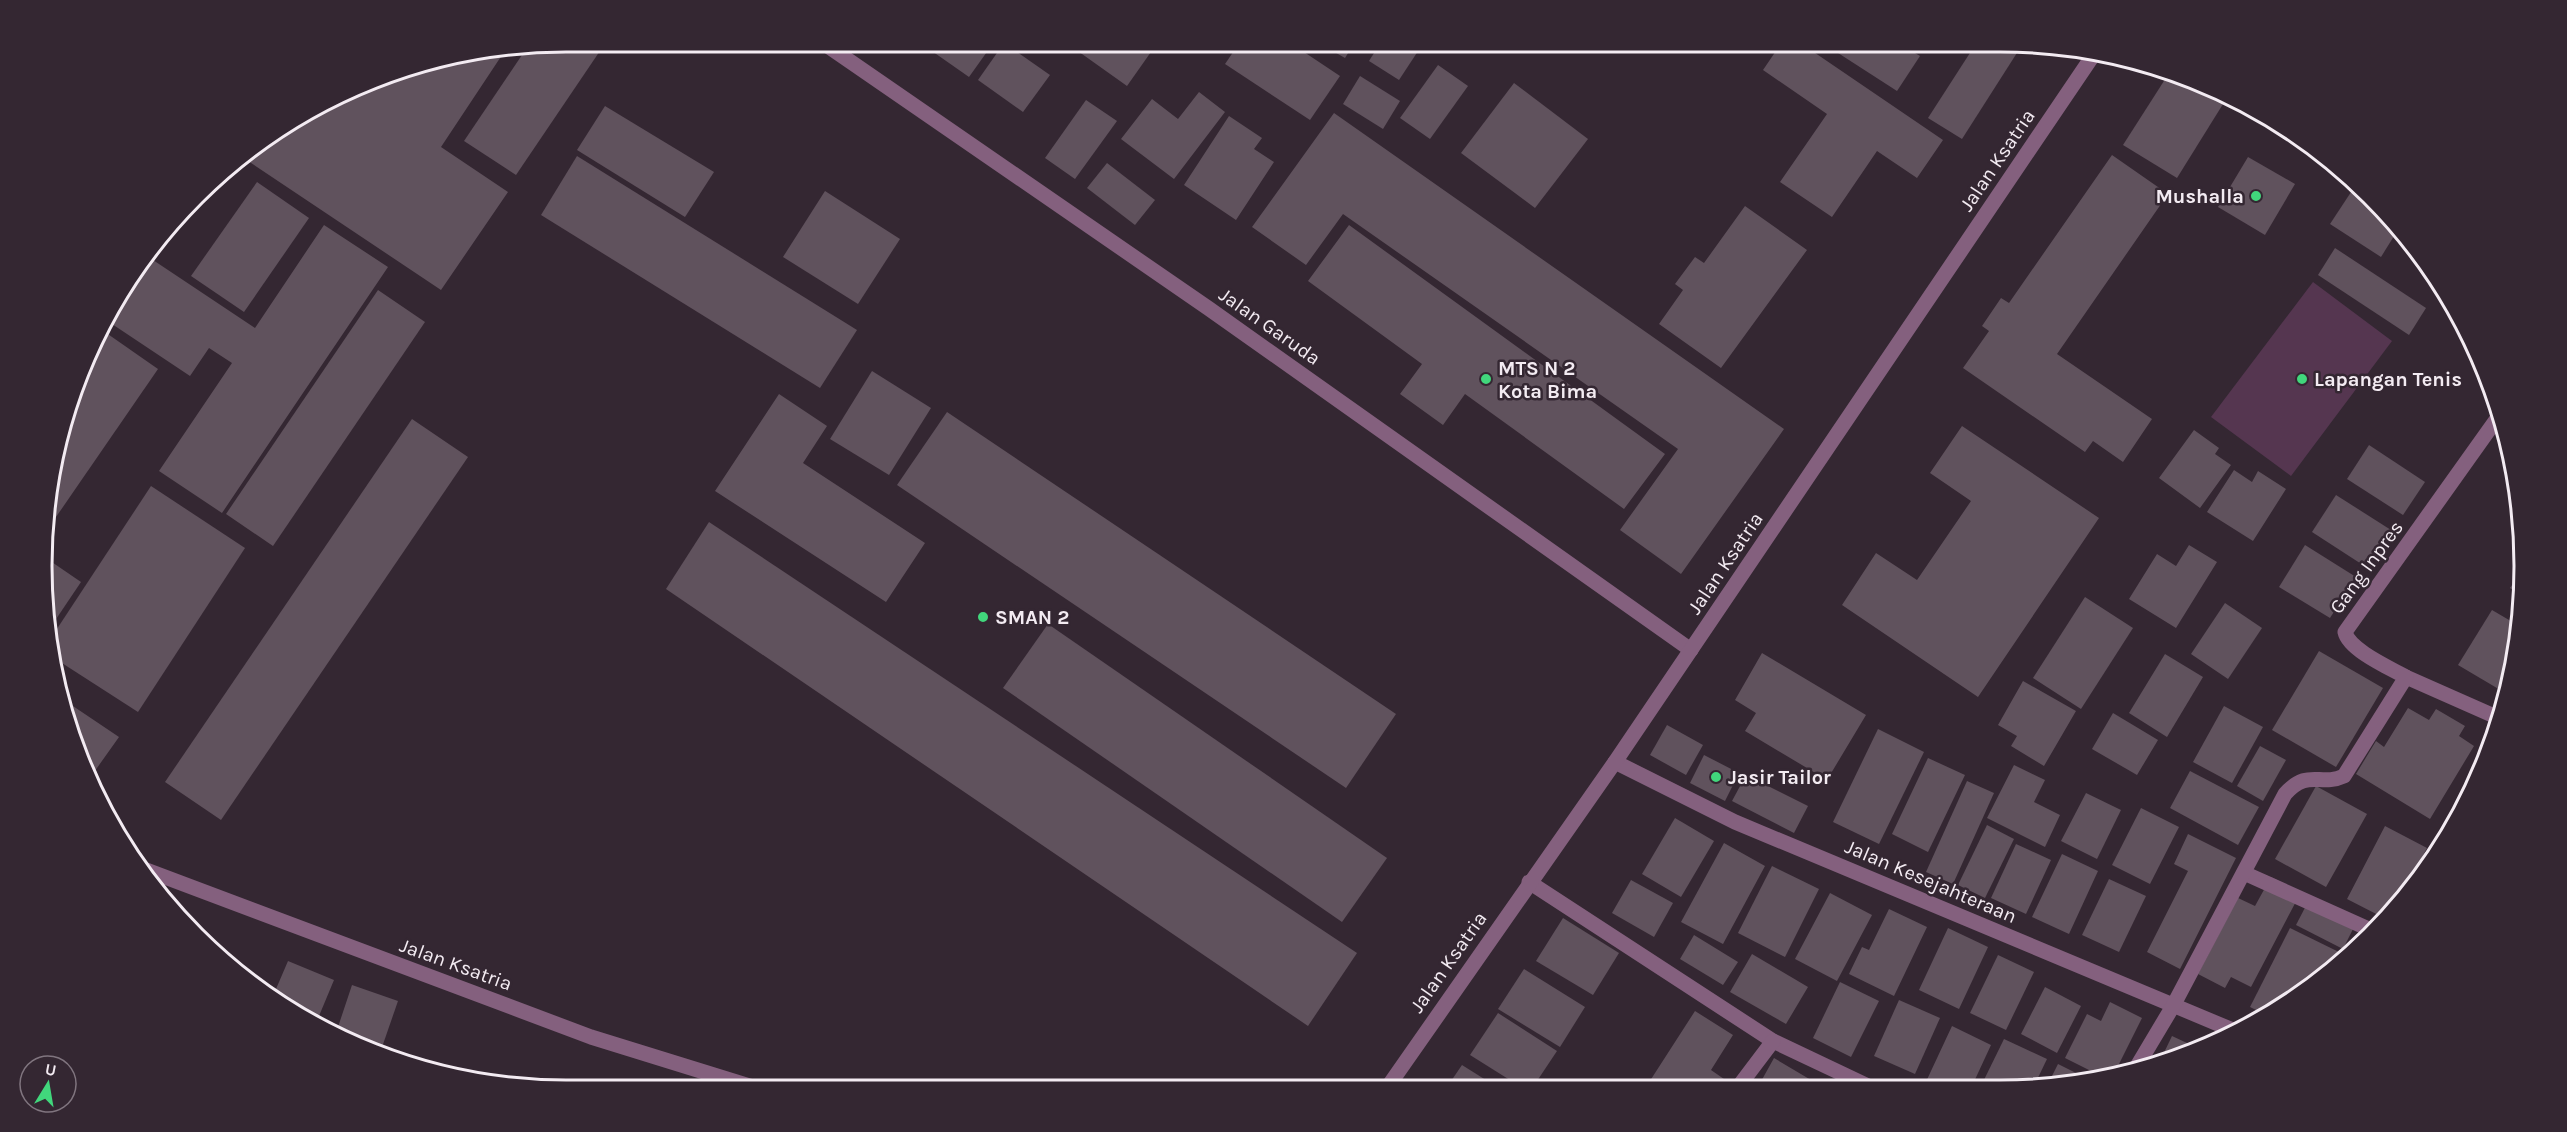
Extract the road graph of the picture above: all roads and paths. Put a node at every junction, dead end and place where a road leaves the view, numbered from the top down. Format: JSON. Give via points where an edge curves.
{"nodes":[{"id":1,"x":837,"y":52,"type":"edge"},
{"id":2,"x":2090,"y":60,"type":"edge"},
{"id":3,"x":2494,"y":423,"type":"edge"},
{"id":4,"x":1691,"y":650,"type":"junction"},
{"id":5,"x":2406,"y":677,"type":"junction"},
{"id":6,"x":2492,"y":715,"type":"edge"},
{"id":7,"x":1615,"y":762,"type":"junction"},
{"id":8,"x":155,"y":873,"type":"edge"},
{"id":9,"x":2244,"y":873,"type":"junction"},
{"id":10,"x":1529,"y":882,"type":"junction"},
{"id":11,"x":2366,"y":927,"type":"edge"},
{"id":12,"x":2173,"y":1006,"type":"junction"},
{"id":13,"x":2228,"y":1027,"type":"edge"},
{"id":14,"x":1773,"y":1041,"type":"junction"},
{"id":15,"x":2141,"y":1060,"type":"edge"},
{"id":16,"x":730,"y":1080,"type":"edge"},
{"id":17,"x":1393,"y":1080,"type":"edge"},
{"id":18,"x":1744,"y":1080,"type":"edge"},
{"id":19,"x":1855,"y":1080,"type":"edge"}],
"edges":[{"from":1,"to":4,"type":"street","name":"Jalan Garuda","via":[[1208,308]]},
{"from":2,"to":4,"type":"street","name":"Jalan Ksatria"},
{"from":3,"to":5,"type":"street","name":"Gang Inpres","via":[[2345,632],[2349,642]]},
{"from":4,"to":7,"type":"street","name":"Jalan Ksatria"},
{"from":5,"to":6,"type":"street"},
{"from":5,"to":9,"type":"street","via":[[2344,776],[2337,780],[2305,779],[2285,794]]},
{"from":7,"to":10,"type":"street","name":"Jalan Ksatria"},
{"from":7,"to":12,"type":"street","name":"Jalan Kesejahteraan","via":[[1735,822]]},
{"from":8,"to":16,"type":"street","name":"Jalan Ksatria","via":[[591,1037]]},
{"from":9,"to":11,"type":"street"},
{"from":9,"to":12,"type":"street"},
{"from":10,"to":14,"type":"street"},
{"from":10,"to":17,"type":"street","name":"Jalan Ksatria"},
{"from":12,"to":13,"type":"street","name":"Jalan Kesejahteraan"},
{"from":12,"to":15,"type":"street"},
{"from":14,"to":18,"type":"street"},
{"from":14,"to":19,"type":"street"}]}
